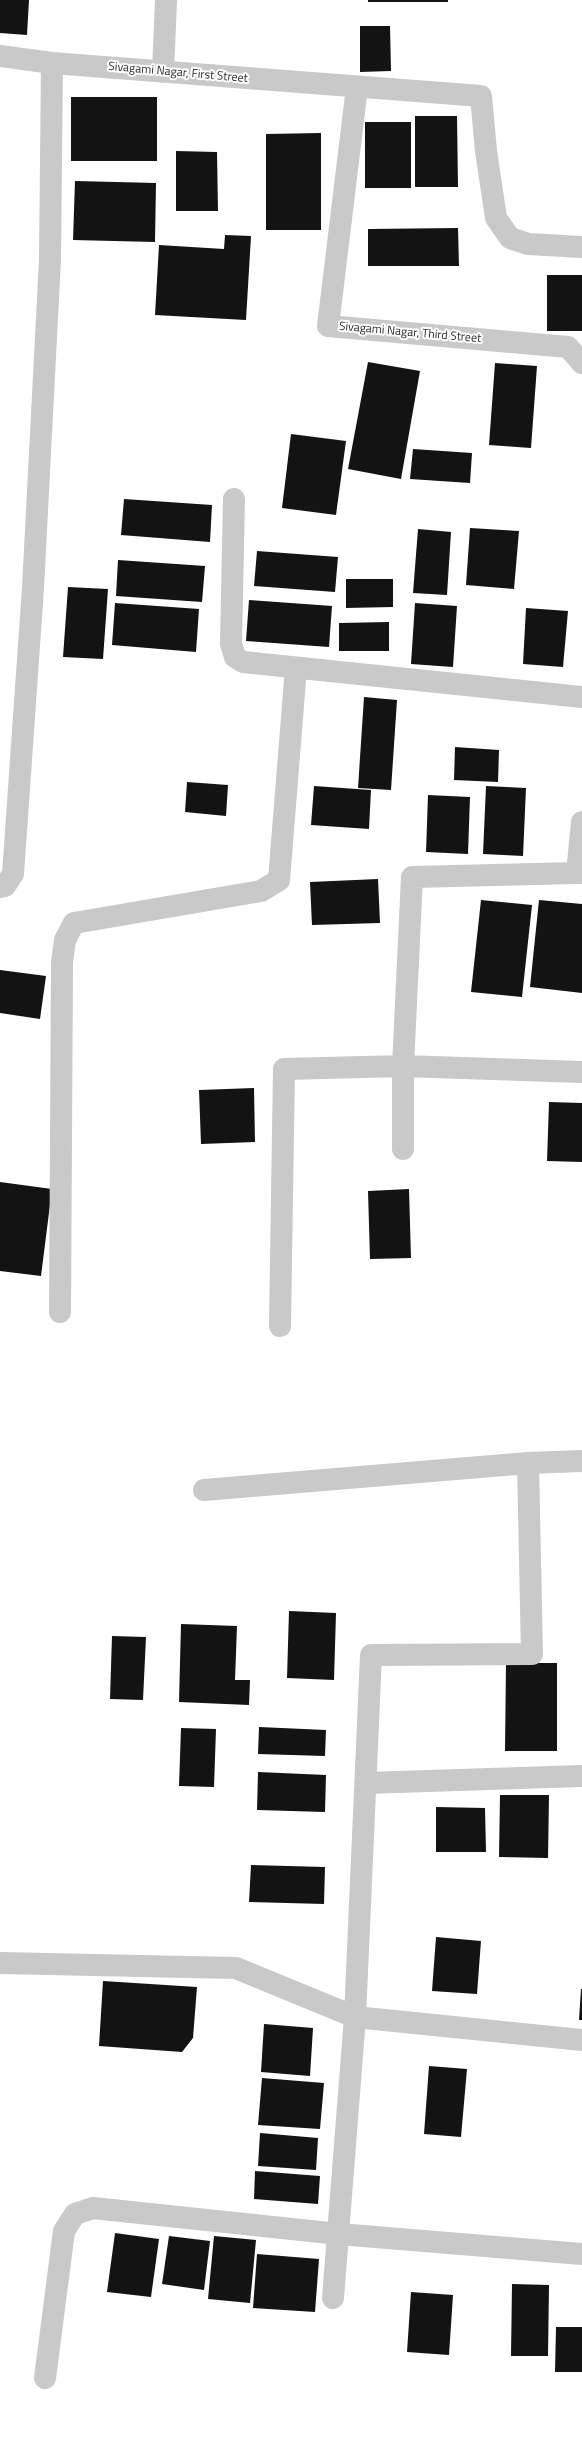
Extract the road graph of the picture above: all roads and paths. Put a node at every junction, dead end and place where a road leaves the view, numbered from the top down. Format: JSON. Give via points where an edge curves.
{"nodes":[{"id":1,"x":166,"y":0,"type":"edge"},
{"id":2,"x":0,"y":56,"type":"edge"},
{"id":3,"x":52,"y":63,"type":"junction"},
{"id":4,"x":163,"y":72,"type":"junction"},
{"id":5,"x":357,"y":87,"type":"junction"},
{"id":6,"x":582,"y":247,"type":"edge"},
{"id":7,"x":582,"y":363,"type":"edge"},
{"id":8,"x":234,"y":499,"type":"dead end"},
{"id":9,"x":296,"y":668,"type":"junction"},
{"id":10,"x":582,"y":697,"type":"edge"},
{"id":11,"x":582,"y":822,"type":"edge"},
{"id":12,"x":579,"y":873,"type":"edge"},
{"id":13,"x":0,"y":888,"type":"edge"},
{"id":14,"x":403,"y":1066,"type":"junction"},
{"id":15,"x":582,"y":1072,"type":"edge"},
{"id":16,"x":403,"y":1148,"type":"dead end"},
{"id":17,"x":60,"y":1312,"type":"dead end"},
{"id":18,"x":280,"y":1326,"type":"dead end"},
{"id":19,"x":582,"y":1460,"type":"edge"},
{"id":20,"x":528,"y":1463,"type":"junction"},
{"id":21,"x":204,"y":1490,"type":"dead end"},
{"id":22,"x":582,"y":1776,"type":"edge"},
{"id":23,"x":366,"y":1783,"type":"junction"},
{"id":24,"x":0,"y":1962,"type":"edge"},
{"id":25,"x":355,"y":2017,"type":"junction"},
{"id":26,"x":582,"y":2040,"type":"edge"},
{"id":27,"x":339,"y":2234,"type":"junction"},
{"id":28,"x":582,"y":2254,"type":"edge"},
{"id":29,"x":334,"y":2298,"type":"dead end"},
{"id":30,"x":45,"y":2378,"type":"dead end"}],
"edges":[{"from":1,"to":4,"type":"street"},
{"from":2,"to":3,"type":"street","name":"Sivagami Nagar, First Street"},
{"from":3,"to":4,"type":"street","name":"Sivagami Nagar, First Street"},
{"from":3,"to":13,"type":"street","via":[[50,260],[33,588],[13,874],[5,886]]},
{"from":4,"to":5,"type":"street","name":"Sivagami Nagar, First Street"},
{"from":5,"to":6,"type":"street","name":"Sivagami Nagar, First Street","via":[[481,96],[496,218],[510,238],[528,244]]},
{"from":5,"to":7,"type":"street","name":"Sivagami Nagar, Third Street","via":[[328,326],[568,347]]},
{"from":8,"to":9,"type":"street","via":[[231,644],[235,657],[243,662]]},
{"from":9,"to":10,"type":"street"},
{"from":9,"to":17,"type":"street","via":[[279,880],[261,891],[74,923],[65,940],[62,963]]},
{"from":11,"to":12,"type":"street"},
{"from":12,"to":14,"type":"street","via":[[412,877]]},
{"from":14,"to":15,"type":"street"},
{"from":14,"to":16,"type":"street"},
{"from":14,"to":18,"type":"street","via":[[284,1069]]},
{"from":19,"to":20,"type":"street"},
{"from":20,"to":21,"type":"street"},
{"from":20,"to":23,"type":"street","via":[[532,1654],[371,1655]]},
{"from":22,"to":23,"type":"street"},
{"from":23,"to":25,"type":"street"},
{"from":24,"to":25,"type":"street","via":[[236,1968]]},
{"from":25,"to":26,"type":"street"},
{"from":25,"to":27,"type":"street"},
{"from":27,"to":28,"type":"street"},
{"from":27,"to":29,"type":"street"},
{"from":27,"to":30,"type":"street","via":[[93,2208],[75,2214],[64,2231]]}]}
